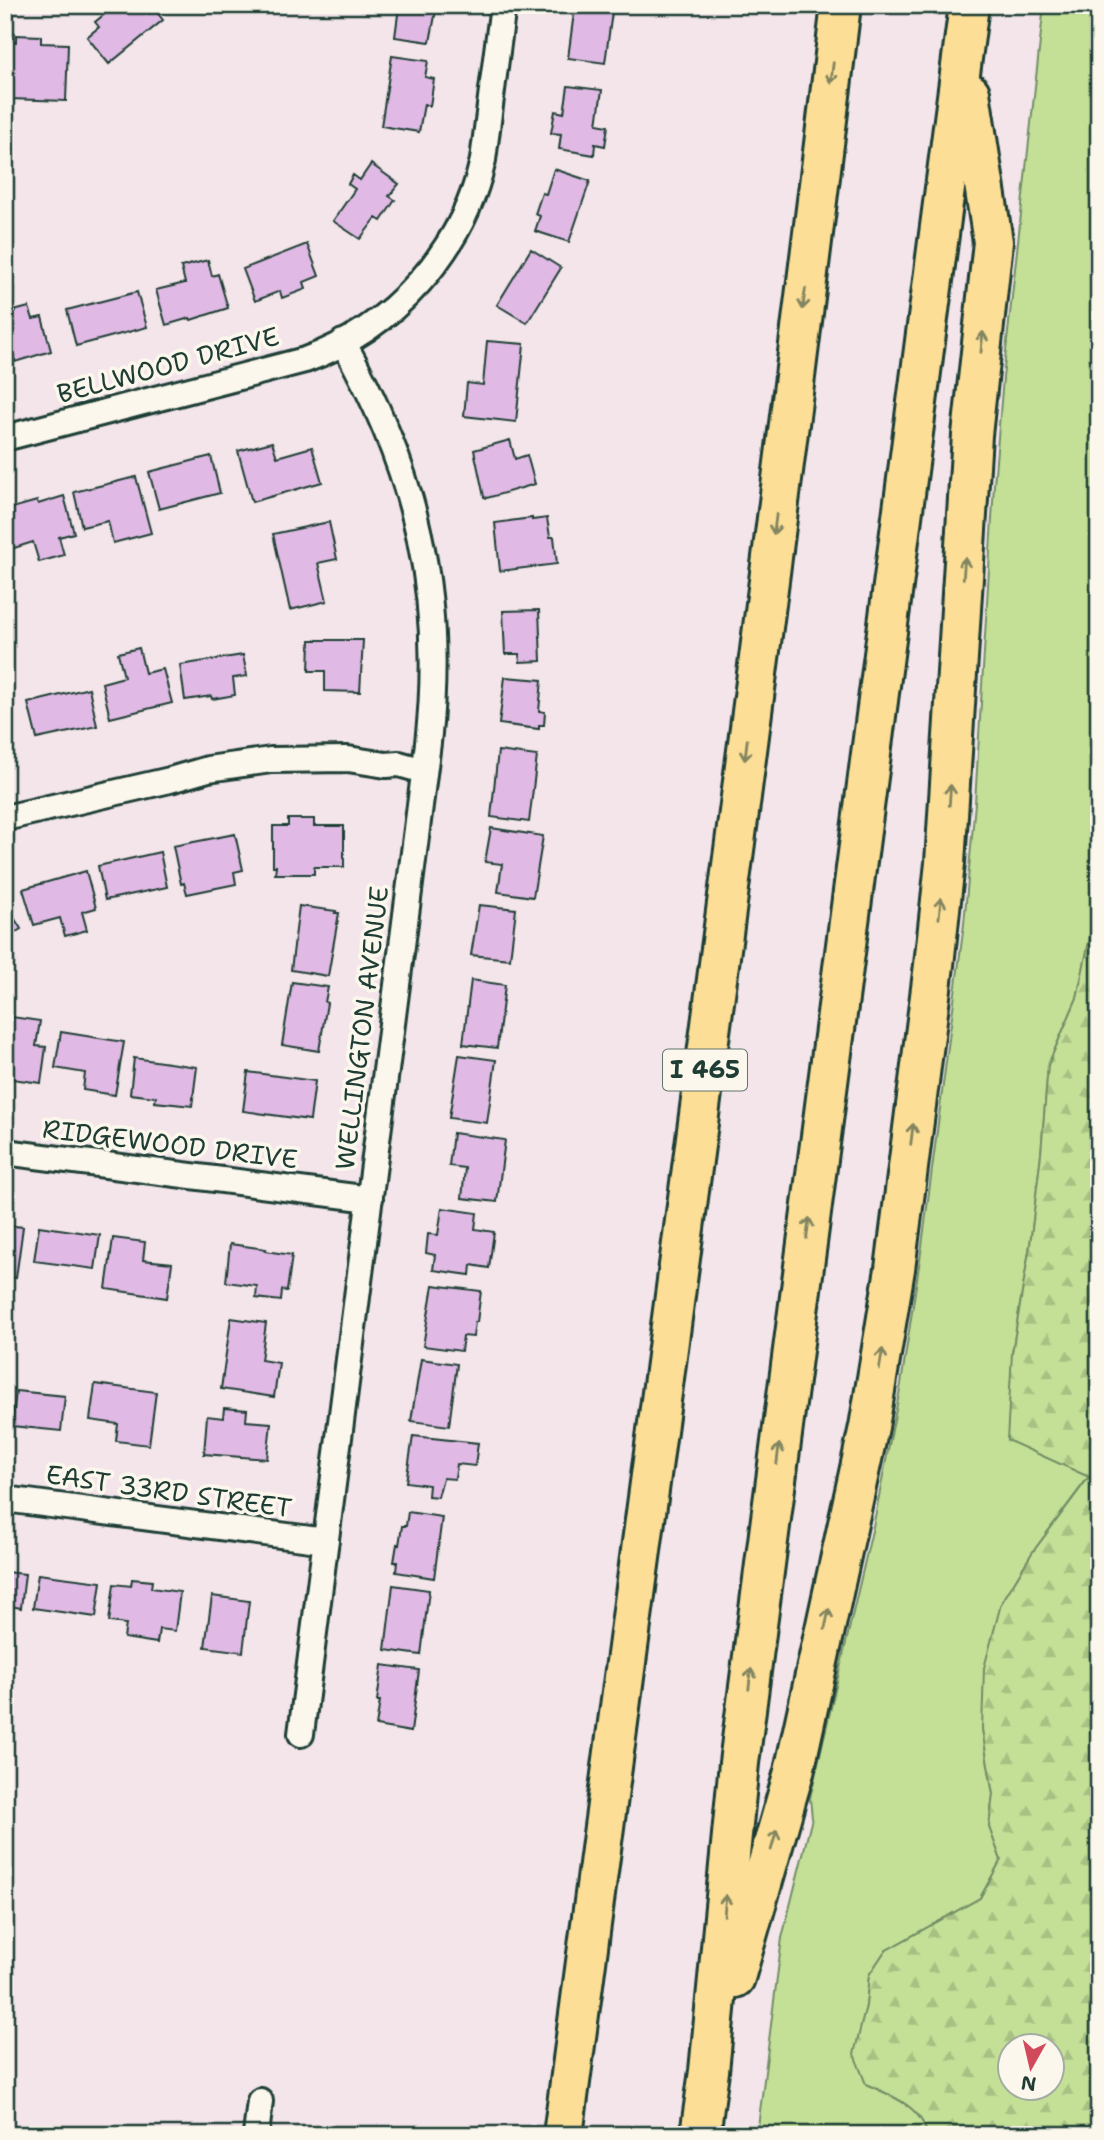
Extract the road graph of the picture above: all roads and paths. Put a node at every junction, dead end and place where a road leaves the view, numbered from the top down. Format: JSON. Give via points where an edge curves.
{"nodes":[{"id":1,"x":503,"y":5,"type":"edge"},
{"id":2,"x":841,"y":5,"type":"edge"},
{"id":3,"x":969,"y":5,"type":"edge"},
{"id":4,"x":963,"y":48,"type":"junction"},
{"id":5,"x":343,"y":342,"type":"junction"},
{"id":6,"x":5,"y":438,"type":"edge"},
{"id":7,"x":424,"y":771,"type":"junction"},
{"id":8,"x":5,"y":818,"type":"edge"},
{"id":9,"x":5,"y":1152,"type":"edge"},
{"id":10,"x":369,"y":1199,"type":"junction"},
{"id":11,"x":5,"y":1499,"type":"edge"},
{"id":12,"x":326,"y":1541,"type":"junction"},
{"id":13,"x":301,"y":1734,"type":"dead end"},
{"id":14,"x":709,"y":2071,"type":"junction"},
{"id":15,"x":260,"y":2101,"type":"dead end"},
{"id":16,"x":256,"y":2135,"type":"edge"},
{"id":17,"x":563,"y":2135,"type":"edge"},
{"id":18,"x":700,"y":2135,"type":"edge"}],
"edges":[{"from":1,"to":5,"type":"street","name":"BELLWOOD DRIVE","via":[[483,160],[468,206],[449,242],[417,285],[377,321]]},
{"from":2,"to":17,"type":"highway","number":"I 465","one_way":true},
{"from":3,"to":4,"type":"highway"},
{"from":14,"to":4,"type":"highway","one_way":true,"via":[[739,1763]]},
{"from":14,"to":4,"type":"highway","one_way":true,"via":[[794,1772],[869,1427],[933,977],[945,863],[972,435],[993,242]]},
{"from":5,"to":6,"type":"street","name":"BELLWOOD DRIVE","via":[[287,365]]},
{"from":5,"to":7,"type":"street","name":"WELLINGTON AVENUE","via":[[390,436],[423,548],[433,653]]},
{"from":7,"to":8,"type":"street","via":[[348,759],[271,760],[208,769]]},
{"from":7,"to":10,"type":"street","name":"WELLINGTON AVENUE"},
{"from":9,"to":10,"type":"street","name":"RIDGEWOOD DRIVE"},
{"from":10,"to":12,"type":"street","name":"WELLINGTON AVENUE"},
{"from":11,"to":12,"type":"street","name":"EAST 33RD STREET"},
{"from":12,"to":13,"type":"street","name":"WELLINGTON AVENUE"},
{"from":14,"to":18,"type":"highway"},
{"from":15,"to":16,"type":"street"}]}
